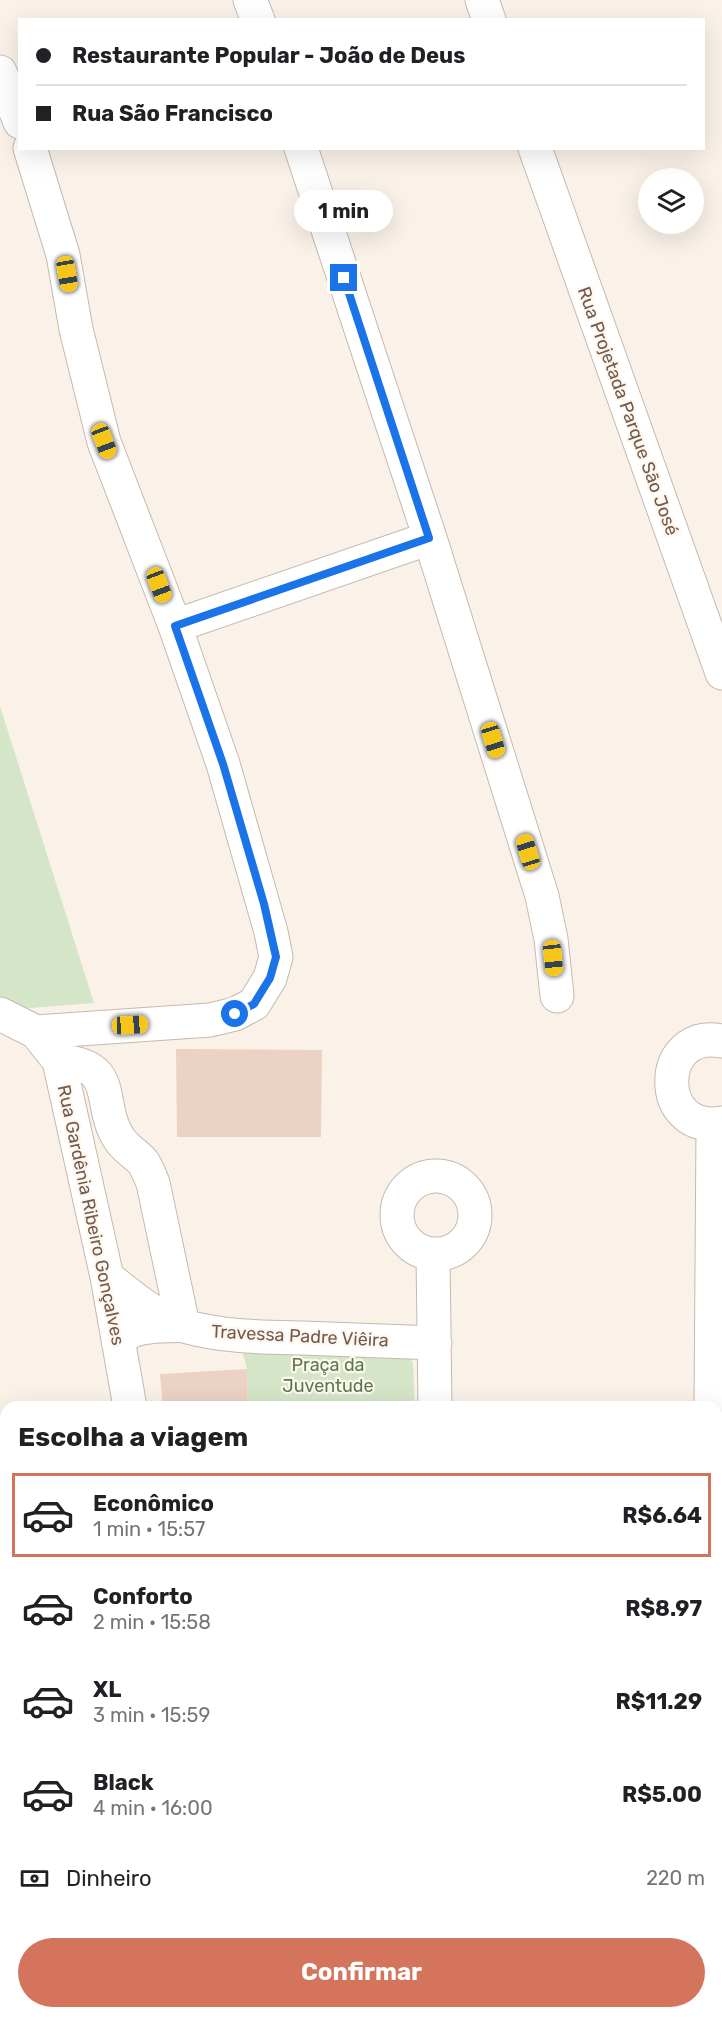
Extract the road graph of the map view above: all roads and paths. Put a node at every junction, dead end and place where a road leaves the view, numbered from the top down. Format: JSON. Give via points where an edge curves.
{"nodes":[{"id":1,"x":250,"y":0,"type":"edge"},
{"id":2,"x":482,"y":0,"type":"edge"},
{"id":3,"x":257,"y":18,"type":"edge"},
{"id":4,"x":488,"y":18,"type":"edge"},
{"id":5,"x":0,"y":72,"type":"edge"},
{"id":6,"x":18,"y":117,"type":"edge"},
{"id":7,"x":31,"y":150,"type":"edge"},
{"id":8,"x":302,"y":150,"type":"edge"},
{"id":9,"x":536,"y":150,"type":"edge"},
{"id":10,"x":429,"y":538,"type":"junction"},
{"id":11,"x":175,"y":626,"type":"junction"},
{"id":12,"x":722,"y":674,"type":"edge"},
{"id":13,"x":557,"y":996,"type":"dead end"},
{"id":14,"x":0,"y":1014,"type":"edge"},
{"id":15,"x":36,"y":1032,"type":"junction"},
{"id":16,"x":722,"y":1041,"type":"edge"},
{"id":17,"x":59,"y":1061,"type":"junction"},
{"id":18,"x":718,"y":1124,"type":"edge"},
{"id":19,"x":433,"y":1254,"type":"dead end"},
{"id":20,"x":107,"y":1277,"type":"junction"},
{"id":21,"x":183,"y":1325,"type":"junction"},
{"id":22,"x":118,"y":1341,"type":"junction"},
{"id":23,"x":435,"y":1343,"type":"junction"},
{"id":24,"x":128,"y":1401,"type":"edge"},
{"id":25,"x":435,"y":1401,"type":"edge"},
{"id":26,"x":711,"y":1401,"type":"edge"}],
"edges":[{"from":1,"to":3,"type":"street"},
{"from":2,"to":4,"type":"street"},
{"from":5,"to":6,"type":"street"},
{"from":7,"to":11,"type":"street","via":[[63,255],[76,329],[104,441]]},
{"from":8,"to":10,"type":"street"},
{"from":9,"to":12,"type":"street","name":"Rua Projetada Parque São José"},
{"from":10,"to":11,"type":"street"},
{"from":10,"to":13,"type":"street","via":[[542,896]]},
{"from":11,"to":15,"type":"street","via":[[223,764],[264,904],[276,957],[270,978],[254,1004],[210,1020]]},
{"from":14,"to":15,"type":"street"},
{"from":15,"to":17,"type":"street","name":"Rua Gardênia Ribeiro Gonçalves"},
{"from":16,"to":18,"type":"street","via":[[700,1041],[688,1047],[678,1057],[670,1082],[683,1112],[700,1123]]},
{"from":17,"to":20,"type":"street","name":"Rua Gardênia Ribeiro Gonçalves"},
{"from":17,"to":21,"type":"street","via":[[83,1065],[99,1077],[120,1140],[143,1163],[153,1183]]},
{"from":18,"to":26,"type":"street"},
{"from":19,"to":23,"type":"street"},
{"from":20,"to":21,"type":"street","name":"Travessa Padre Viêira","via":[[142,1305]]},
{"from":20,"to":22,"type":"street","name":"Rua Gardênia Ribeiro Gonçalves"},
{"from":21,"to":22,"type":"street","via":[[129,1331]]},
{"from":21,"to":23,"type":"street","name":"Travessa Padre Viêira","via":[[216,1333],[272,1337]]},
{"from":22,"to":24,"type":"street","name":"Rua Gardênia Ribeiro Gonçalves"},
{"from":23,"to":25,"type":"street"}]}
